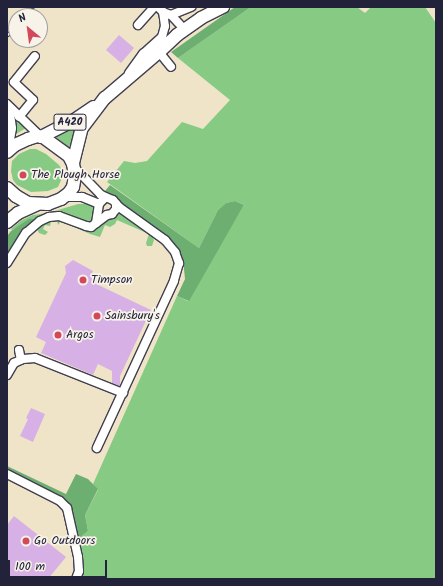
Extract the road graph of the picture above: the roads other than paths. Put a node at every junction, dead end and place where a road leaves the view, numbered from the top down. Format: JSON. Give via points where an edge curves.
{"nodes":[{"id":1,"x":154,"y":7,"type":"edge"},
{"id":2,"x":190,"y":7,"type":"edge"},
{"id":3,"x":161,"y":9,"type":"edge"},
{"id":4,"x":218,"y":10,"type":"edge"},
{"id":5,"x":171,"y":15,"type":"junction"},
{"id":6,"x":138,"y":25,"type":"dead end"},
{"id":7,"x":184,"y":33,"type":"junction"},
{"id":8,"x":160,"y":52,"type":"junction"},
{"id":9,"x":35,"y":56,"type":"dead end"},
{"id":10,"x":171,"y":67,"type":"dead end"},
{"id":11,"x":122,"y":82,"type":"junction"},
{"id":12,"x":98,"y":104,"type":"junction"},
{"id":13,"x":11,"y":112,"type":"edge"},
{"id":14,"x":40,"y":136,"type":"junction"},
{"id":15,"x":7,"y":151,"type":"edge"},
{"id":16,"x":73,"y":165,"type":"junction"},
{"id":17,"x":7,"y":188,"type":"edge"},
{"id":18,"x":65,"y":197,"type":"junction"},
{"id":19,"x":106,"y":198,"type":"junction"},
{"id":20,"x":116,"y":204,"type":"junction"},
{"id":21,"x":36,"y":205,"type":"junction"},
{"id":22,"x":100,"y":207,"type":"junction"},
{"id":23,"x":107,"y":216,"type":"junction"},
{"id":24,"x":7,"y":222,"type":"edge"},
{"id":25,"x":96,"y":223,"type":"junction"},
{"id":26,"x":7,"y":263,"type":"edge"},
{"id":27,"x":19,"y":350,"type":"dead end"},
{"id":28,"x":14,"y":361,"type":"edge"},
{"id":29,"x":7,"y":375,"type":"edge"},
{"id":30,"x":123,"y":393,"type":"junction"},
{"id":31,"x":97,"y":448,"type":"dead end"},
{"id":32,"x":7,"y":474,"type":"edge"},
{"id":33,"x":76,"y":579,"type":"edge"}],
"edges":[{"from":1,"to":6,"type":"street"},
{"from":2,"to":5,"type":"street"},
{"from":3,"to":5,"type":"street"},
{"from":3,"to":11,"type":"street","via":[[165,26],[162,37],[141,57]]},
{"from":4,"to":7,"type":"highway","number":"A420","via":[[205,23]]},
{"from":5,"to":7,"type":"street"},
{"from":7,"to":8,"type":"highway","number":"A420","via":[[168,42]]},
{"from":8,"to":10,"type":"street"},
{"from":8,"to":11,"type":"highway","number":"A420"},
{"from":9,"to":13,"type":"street","via":[[14,82],[33,100]]},
{"from":11,"to":12,"type":"highway","number":"A420"},
{"from":12,"to":14,"type":"highway","number":"A420"},
{"from":12,"to":16,"type":"highway","number":"A420","via":[[82,128]]},
{"from":13,"to":14,"type":"street"},
{"from":13,"to":15,"type":"street","via":[[12,132]]},
{"from":14,"to":15,"type":"highway","number":"A420"},
{"from":14,"to":16,"type":"highway","number":"A420","via":[[63,151]]},
{"from":16,"to":18,"type":"highway","number":"A420","via":[[74,184]]},
{"from":16,"to":19,"type":"street"},
{"from":17,"to":21,"type":"highway","via":[[20,200]]},
{"from":18,"to":21,"type":"highway","via":[[53,203]]},
{"from":18,"to":22,"type":"street","via":[[84,197]]},
{"from":19,"to":20,"type":"street"},
{"from":19,"to":22,"type":"street"},
{"from":20,"to":23,"type":"street","via":[[115,212]]},
{"from":20,"to":30,"type":"street","via":[[165,240],[175,252],[178,264],[174,280]]},
{"from":21,"to":24,"type":"highway","via":[[18,213]]},
{"from":22,"to":23,"type":"street"},
{"from":22,"to":25,"type":"street"},
{"from":23,"to":25,"type":"street"},
{"from":25,"to":26,"type":"street","via":[[88,227],[62,216],[44,219],[26,233]]},
{"from":27,"to":28,"type":"street"},
{"from":28,"to":29,"type":"street"},
{"from":28,"to":30,"type":"street","via":[[31,358],[39,360]]},
{"from":30,"to":31,"type":"street"},
{"from":32,"to":33,"type":"street","via":[[60,501],[67,508],[78,557],[79,571]]}]}
